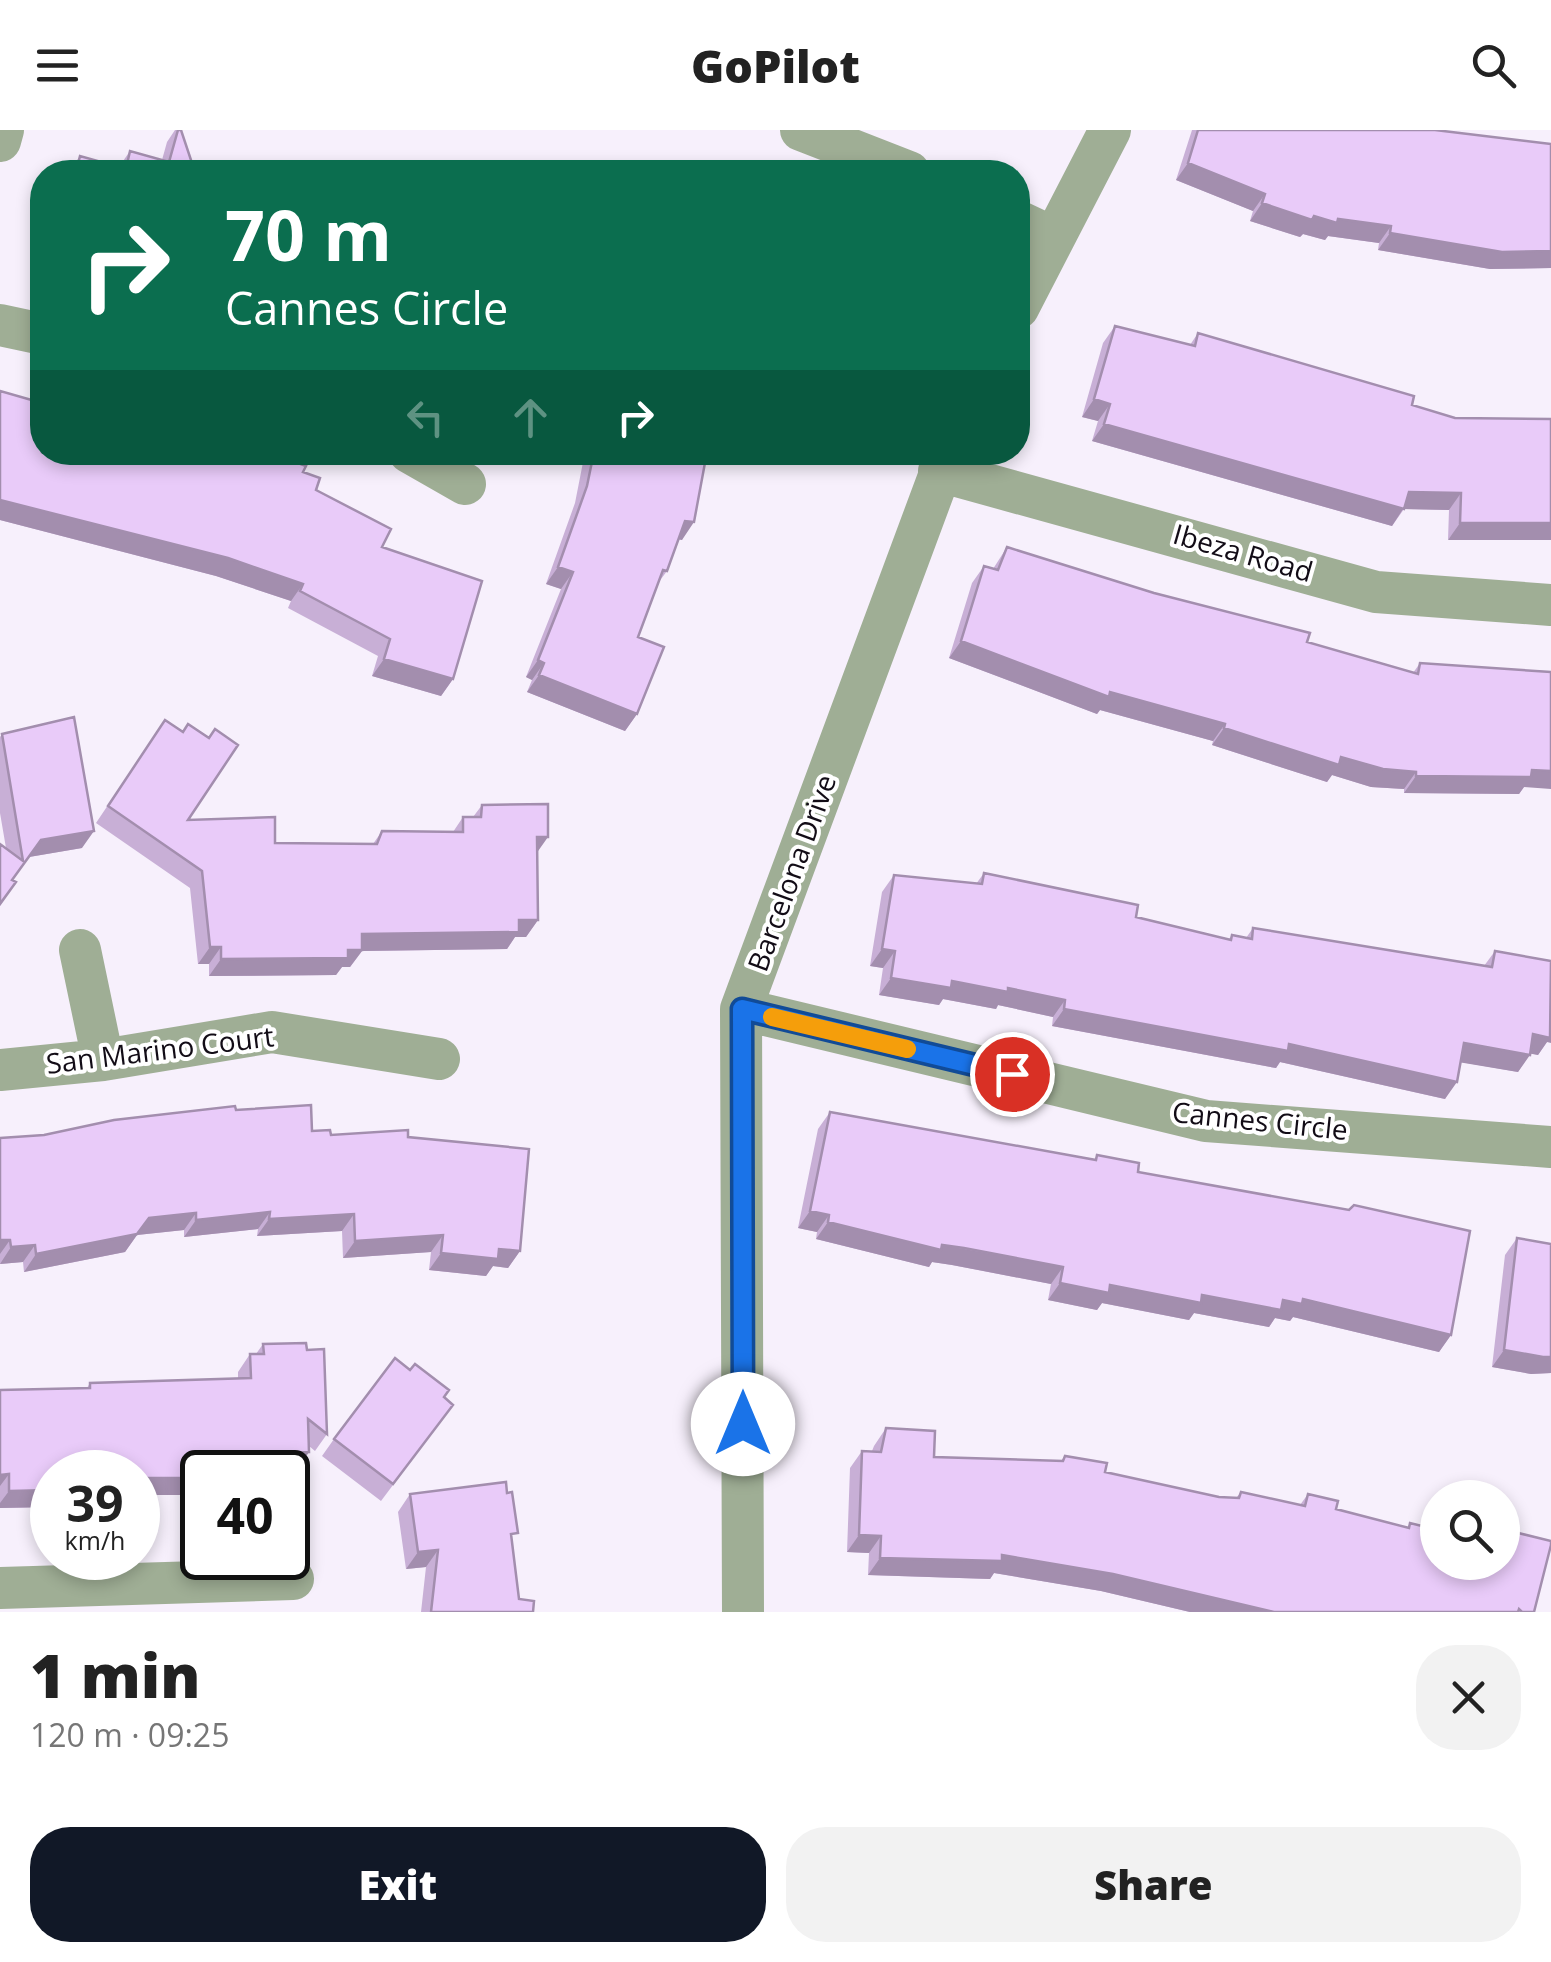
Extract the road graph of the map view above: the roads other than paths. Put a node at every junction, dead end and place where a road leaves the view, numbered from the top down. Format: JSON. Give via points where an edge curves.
{"nodes":[{"id":1,"x":3,"y":130,"type":"edge"},
{"id":2,"x":801,"y":130,"type":"edge"},
{"id":3,"x":1110,"y":130,"type":"edge"},
{"id":4,"x":0,"y":140,"type":"edge"},
{"id":5,"x":878,"y":160,"type":"edge"},
{"id":6,"x":1034,"y":229,"type":"edge"},
{"id":7,"x":0,"y":325,"type":"edge"},
{"id":8,"x":30,"y":331,"type":"edge"},
{"id":9,"x":432,"y":465,"type":"edge"},
{"id":10,"x":943,"y":465,"type":"edge"},
{"id":11,"x":954,"y":465,"type":"edge"},
{"id":12,"x":465,"y":484,"type":"dead end"},
{"id":13,"x":1551,"y":605,"type":"edge"},
{"id":14,"x":80,"y":950,"type":"dead end"},
{"id":15,"x":742,"y":1009,"type":"junction"},
{"id":16,"x":439,"y":1059,"type":"dead end"},
{"id":17,"x":104,"y":1060,"type":"junction"},
{"id":18,"x":0,"y":1070,"type":"edge"},
{"id":19,"x":1551,"y":1147,"type":"edge"},
{"id":20,"x":260,"y":1580,"type":"edge"},
{"id":21,"x":0,"y":1588,"type":"edge"},
{"id":22,"x":743,"y":1612,"type":"edge"}],
"edges":[{"from":1,"to":4,"type":"street"},
{"from":2,"to":5,"type":"street"},
{"from":3,"to":6,"type":"street"},
{"from":7,"to":8,"type":"street"},
{"from":9,"to":12,"type":"street"},
{"from":10,"to":15,"type":"street","name":"Barcelona Drive"},
{"from":11,"to":13,"type":"street","name":"Ibeza Road","via":[[1376,592]]},
{"from":14,"to":17,"type":"street"},
{"from":15,"to":19,"type":"street","name":"Cannes Circle","via":[[1206,1121]]},
{"from":15,"to":22,"type":"street","name":"Barcelona Drive"},
{"from":16,"to":17,"type":"street","name":"San Marino Court","via":[[272,1032]]},
{"from":17,"to":18,"type":"street","name":"San Marino Court"},
{"from":20,"to":21,"type":"street"}]}
